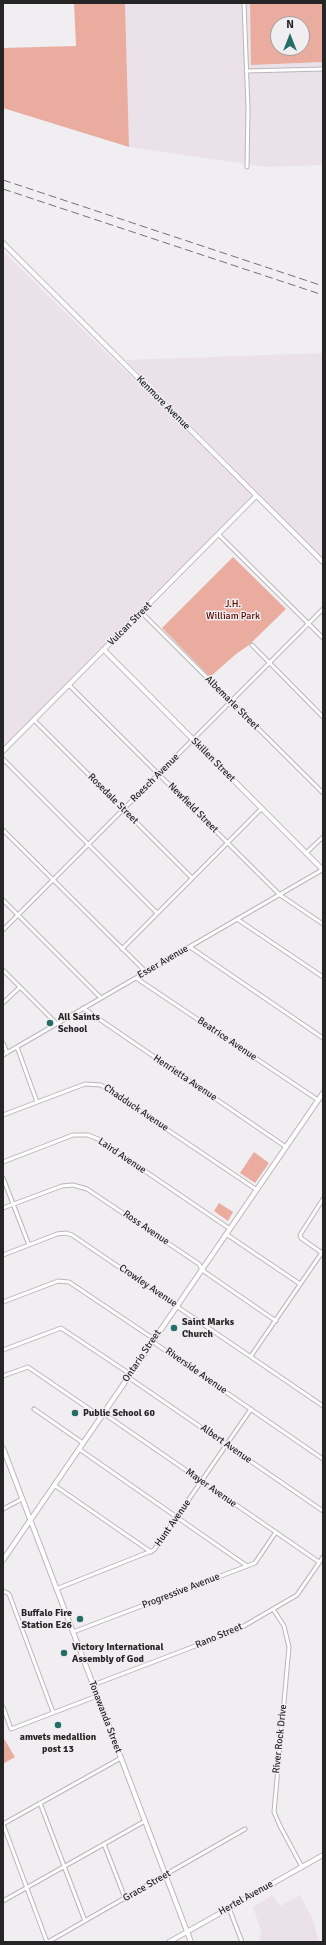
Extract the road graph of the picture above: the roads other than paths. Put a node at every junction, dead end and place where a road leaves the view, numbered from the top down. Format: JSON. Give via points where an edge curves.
{"nodes":[{"id":1,"x":244,"y":3,"type":"edge"},
{"id":2,"x":323,"y":68,"type":"edge"},
{"id":3,"x":246,"y":71,"type":"junction"},
{"id":4,"x":247,"y":167,"type":"dead end"},
{"id":5,"x":3,"y":243,"type":"edge"},
{"id":6,"x":256,"y":496,"type":"junction"},
{"id":7,"x":219,"y":535,"type":"junction"},
{"id":8,"x":323,"y":562,"type":"edge"},
{"id":9,"x":323,"y":609,"type":"edge"},
{"id":10,"x":141,"y":612,"type":"junction"},
{"id":11,"x":308,"y":624,"type":"junction"},
{"id":12,"x":323,"y":638,"type":"edge"},
{"id":13,"x":252,"y":645,"type":"dead end"},
{"id":14,"x":104,"y":650,"type":"junction"},
{"id":15,"x":269,"y":663,"type":"junction"},
{"id":16,"x":69,"y":685,"type":"junction"},
{"id":17,"x":231,"y":701,"type":"junction"},
{"id":18,"x":323,"y":717,"type":"edge"},
{"id":19,"x":34,"y":720,"type":"junction"},
{"id":20,"x":193,"y":740,"type":"junction"},
{"id":21,"x":3,"y":751,"type":"edge"},
{"id":22,"x":3,"y":759,"type":"edge"},
{"id":23,"x":158,"y":774,"type":"junction"},
{"id":24,"x":323,"y":793,"type":"edge"},
{"id":25,"x":262,"y":808,"type":"junction"},
{"id":26,"x":123,"y":810,"type":"junction"},
{"id":27,"x":3,"y":830,"type":"edge"},
{"id":28,"x":323,"y":837,"type":"edge"},
{"id":29,"x":228,"y":843,"type":"junction"},
{"id":30,"x":88,"y":845,"type":"junction"},
{"id":31,"x":306,"y":853,"type":"junction"},
{"id":32,"x":323,"y":870,"type":"edge"},
{"id":33,"x":192,"y":878,"type":"junction"},
{"id":34,"x":53,"y":880,"type":"junction"},
{"id":35,"x":280,"y":895,"type":"junction"},
{"id":36,"x":3,"y":900,"type":"edge"},
{"id":37,"x":157,"y":914,"type":"junction"},
{"id":38,"x":18,"y":915,"type":"junction"},
{"id":39,"x":238,"y":919,"type":"junction"},
{"id":40,"x":323,"y":924,"type":"edge"},
{"id":41,"x":3,"y":930,"type":"edge"},
{"id":42,"x":190,"y":947,"type":"junction"},
{"id":43,"x":122,"y":949,"type":"junction"},
{"id":44,"x":3,"y":970,"type":"edge"},
{"id":45,"x":146,"y":972,"type":"junction"},
{"id":46,"x":323,"y":977,"type":"edge"},
{"id":47,"x":136,"y":978,"type":"junction"},
{"id":48,"x":20,"y":987,"type":"junction"},
{"id":49,"x":101,"y":998,"type":"junction"},
{"id":50,"x":3,"y":1003,"type":"edge"},
{"id":51,"x":83,"y":1008,"type":"junction"},
{"id":52,"x":57,"y":1024,"type":"junction"},
{"id":53,"x":323,"y":1038,"type":"edge"},
{"id":54,"x":3,"y":1043,"type":"edge"},
{"id":55,"x":17,"y":1047,"type":"junction"},
{"id":56,"x":7,"y":1053,"type":"junction"},
{"id":57,"x":3,"y":1055,"type":"edge"},
{"id":58,"x":323,"y":1093,"type":"edge"},
{"id":59,"x":318,"y":1100,"type":"junction"},
{"id":60,"x":37,"y":1102,"type":"junction"},
{"id":61,"x":3,"y":1115,"type":"edge"},
{"id":62,"x":286,"y":1147,"type":"junction"},
{"id":63,"x":3,"y":1162,"type":"edge"},
{"id":64,"x":3,"y":1178,"type":"edge"},
{"id":65,"x":256,"y":1190,"type":"junction"},
{"id":66,"x":323,"y":1200,"type":"edge"},
{"id":67,"x":13,"y":1204,"type":"junction"},
{"id":68,"x":3,"y":1208,"type":"edge"},
{"id":69,"x":230,"y":1229,"type":"junction"},
{"id":70,"x":226,"y":1234,"type":"junction"},
{"id":71,"x":29,"y":1245,"type":"junction"},
{"id":72,"x":322,"y":1252,"type":"edge"},
{"id":73,"x":3,"y":1255,"type":"edge"},
{"id":74,"x":202,"y":1270,"type":"junction"},
{"id":75,"x":300,"y":1284,"type":"junction"},
{"id":76,"x":3,"y":1302,"type":"edge"},
{"id":77,"x":177,"y":1306,"type":"junction"},
{"id":78,"x":276,"y":1321,"type":"junction"},
{"id":79,"x":154,"y":1340,"type":"junction"},
{"id":80,"x":3,"y":1350,"type":"edge"},
{"id":81,"x":251,"y":1356,"type":"junction"},
{"id":82,"x":3,"y":1376,"type":"edge"},
{"id":83,"x":129,"y":1376,"type":"junction"},
{"id":84,"x":323,"y":1406,"type":"edge"},
{"id":85,"x":34,"y":1409,"type":"dead end"},
{"id":86,"x":251,"y":1409,"type":"junction"},
{"id":87,"x":102,"y":1415,"type":"junction"},
{"id":88,"x":83,"y":1443,"type":"junction"},
{"id":89,"x":227,"y":1445,"type":"junction"},
{"id":90,"x":3,"y":1448,"type":"edge"},
{"id":91,"x":79,"y":1449,"type":"junction"},
{"id":92,"x":5,"y":1458,"type":"edge"},
{"id":93,"x":323,"y":1459,"type":"edge"},
{"id":94,"x":202,"y":1481,"type":"junction"},
{"id":95,"x":54,"y":1485,"type":"junction"},
{"id":96,"x":22,"y":1499,"type":"junction"},
{"id":97,"x":3,"y":1509,"type":"edge"},
{"id":98,"x":323,"y":1511,"type":"edge"},
{"id":99,"x":178,"y":1517,"type":"junction"},
{"id":100,"x":30,"y":1520,"type":"junction"},
{"id":101,"x":276,"y":1532,"type":"junction"},
{"id":102,"x":151,"y":1552,"type":"junction"},
{"id":103,"x":323,"y":1557,"type":"edge"},
{"id":104,"x":3,"y":1560,"type":"edge"},
{"id":105,"x":319,"y":1562,"type":"junction"},
{"id":106,"x":247,"y":1566,"type":"junction"},
{"id":107,"x":56,"y":1589,"type":"junction"},
{"id":108,"x":3,"y":1591,"type":"edge"},
{"id":109,"x":273,"y":1609,"type":"junction"},
{"id":110,"x":73,"y":1632,"type":"junction"},
{"id":111,"x":93,"y":1686,"type":"junction"},
{"id":112,"x":97,"y":1696,"type":"junction"},
{"id":113,"x":3,"y":1707,"type":"edge"},
{"id":114,"x":53,"y":1712,"type":"junction"},
{"id":115,"x":121,"y":1758,"type":"junction"},
{"id":116,"x":40,"y":1803,"type":"junction"},
{"id":117,"x":145,"y":1821,"type":"junction"},
{"id":118,"x":3,"y":1824,"type":"edge"},
{"id":119,"x":245,"y":1829,"type":"dead end"},
{"id":120,"x":104,"y":1844,"type":"junction"},
{"id":121,"x":323,"y":1855,"type":"edge"},
{"id":122,"x":65,"y":1866,"type":"junction"},
{"id":123,"x":302,"y":1867,"type":"junction"},
{"id":124,"x":165,"y":1875,"type":"junction"},
{"id":125,"x":27,"y":1888,"type":"junction"},
{"id":126,"x":125,"y":1898,"type":"junction"},
{"id":127,"x":3,"y":1901,"type":"edge"},
{"id":128,"x":229,"y":1908,"type":"junction"},
{"id":129,"x":85,"y":1921,"type":"junction"},
{"id":130,"x":187,"y":1932,"type":"junction"},
{"id":131,"x":47,"y":1942,"type":"edge"},
{"id":132,"x":169,"y":1942,"type":"edge"},
{"id":133,"x":190,"y":1942,"type":"edge"},
{"id":134,"x":242,"y":1942,"type":"edge"}],
"edges":[{"from":1,"to":3,"type":"street"},
{"from":2,"to":3,"type":"street"},
{"from":3,"to":4,"type":"street"},
{"from":5,"to":6,"type":"street","name":"Kenmore Avenue"},
{"from":6,"to":7,"type":"street","name":"Vulcan Street"},
{"from":6,"to":8,"type":"street","name":"Kenmore Avenue"},
{"from":7,"to":10,"type":"street","name":"Vulcan Street"},
{"from":7,"to":11,"type":"street"},
{"from":9,"to":11,"type":"street","name":"Roesch Avenue"},
{"from":10,"to":14,"type":"street","name":"Vulcan Street"},
{"from":10,"to":17,"type":"street","name":"Albemarle Street"},
{"from":11,"to":12,"type":"street"},
{"from":11,"to":15,"type":"street","name":"Roesch Avenue"},
{"from":13,"to":15,"type":"street"},
{"from":14,"to":16,"type":"street","name":"Vulcan Street"},
{"from":14,"to":20,"type":"street","name":"Skillen Street"},
{"from":15,"to":17,"type":"street","name":"Roesch Avenue"},
{"from":15,"to":18,"type":"street"},
{"from":16,"to":19,"type":"street","name":"Vulcan Street"},
{"from":16,"to":23,"type":"street","name":"Newfield Street"},
{"from":17,"to":20,"type":"street","name":"Roesch Avenue"},
{"from":17,"to":24,"type":"street","name":"Albemarle Street"},
{"from":19,"to":21,"type":"street","name":"Vulcan Street"},
{"from":19,"to":26,"type":"street","name":"Rosedale Street"},
{"from":20,"to":23,"type":"street","name":"Roesch Avenue"},
{"from":20,"to":25,"type":"street","name":"Skillen Street"},
{"from":22,"to":30,"type":"street"},
{"from":23,"to":26,"type":"street","name":"Roesch Avenue"},
{"from":23,"to":29,"type":"street","name":"Newfield Street"},
{"from":25,"to":29,"type":"street"},
{"from":25,"to":31,"type":"street","name":"Skillen Street"},
{"from":26,"to":30,"type":"street","name":"Roesch Avenue"},
{"from":26,"to":33,"type":"street","name":"Rosedale Street"},
{"from":27,"to":34,"type":"street"},
{"from":28,"to":31,"type":"street"},
{"from":29,"to":33,"type":"street"},
{"from":29,"to":35,"type":"street","name":"Newfield Street"},
{"from":30,"to":34,"type":"street","name":"Roesch Avenue"},
{"from":30,"to":37,"type":"street"},
{"from":31,"to":32,"type":"street","name":"Skillen Street"},
{"from":32,"to":35,"type":"street","name":"Esser Avenue"},
{"from":33,"to":37,"type":"street"},
{"from":34,"to":38,"type":"street","name":"Roesch Avenue"},
{"from":34,"to":43,"type":"street"},
{"from":35,"to":39,"type":"street","name":"Esser Avenue"},
{"from":35,"to":40,"type":"street","name":"Newfield Street"},
{"from":36,"to":38,"type":"street"},
{"from":37,"to":43,"type":"street"},
{"from":38,"to":41,"type":"street","name":"Roesch Avenue"},
{"from":38,"to":49,"type":"street"},
{"from":39,"to":42,"type":"street","name":"Esser Avenue"},
{"from":39,"to":46,"type":"street"},
{"from":42,"to":45,"type":"street","name":"Esser Avenue"},
{"from":42,"to":53,"type":"street"},
{"from":43,"to":45,"type":"street"},
{"from":44,"to":48,"type":"street"},
{"from":45,"to":47,"type":"street","name":"Esser Avenue"},
{"from":47,"to":49,"type":"street","name":"Esser Avenue"},
{"from":47,"to":59,"type":"street","name":"Beatrice Avenue"},
{"from":48,"to":50,"type":"street"},
{"from":48,"to":52,"type":"street"},
{"from":49,"to":51,"type":"street","name":"Esser Avenue"},
{"from":51,"to":52,"type":"street","name":"Esser Avenue"},
{"from":51,"to":62,"type":"street","name":"Henrietta Avenue"},
{"from":52,"to":55,"type":"street","name":"Esser Avenue"},
{"from":54,"to":56,"type":"street"},
{"from":55,"to":56,"type":"street","name":"Esser Avenue"},
{"from":55,"to":60,"type":"street"},
{"from":56,"to":57,"type":"street","name":"Esser Avenue"},
{"from":58,"to":59,"type":"street","name":"Ontario Street"},
{"from":59,"to":62,"type":"street","name":"Ontario Street"},
{"from":60,"to":61,"type":"street","name":"Chadduck Avenue"},
{"from":60,"to":65,"type":"street","name":"Chadduck Avenue","via":[[85,1084],[101,1085]]},
{"from":62,"to":65,"type":"street","name":"Ontario Street"},
{"from":63,"to":69,"type":"street","name":"Laird Avenue","via":[[73,1136],[88,1135],[98,1139]]},
{"from":64,"to":67,"type":"street"},
{"from":65,"to":69,"type":"street","name":"Ontario Street"},
{"from":66,"to":72,"type":"street","via":[[300,1236]]},
{"from":67,"to":68,"type":"street","name":"Ross Avenue"},
{"from":67,"to":71,"type":"street"},
{"from":67,"to":74,"type":"street","name":"Ross Avenue","via":[[62,1186],[83,1187],[199,1264]]},
{"from":69,"to":70,"type":"street","name":"Ontario Street"},
{"from":70,"to":74,"type":"street","name":"Ontario Street"},
{"from":70,"to":75,"type":"street"},
{"from":71,"to":73,"type":"street","name":"Crowley Avenue"},
{"from":71,"to":77,"type":"street","name":"Crowley Avenue","via":[[58,1234],[72,1235]]},
{"from":72,"to":75,"type":"street"},
{"from":74,"to":77,"type":"street","name":"Ontario Street"},
{"from":74,"to":78,"type":"street","name":"Ross Avenue"},
{"from":75,"to":78,"type":"street"},
{"from":76,"to":79,"type":"street","name":"Riverside Avenue","via":[[58,1281],[66,1281]]},
{"from":77,"to":79,"type":"street","name":"Ontario Street"},
{"from":77,"to":81,"type":"street","name":"Crowley Avenue"},
{"from":78,"to":81,"type":"street"},
{"from":79,"to":83,"type":"street","name":"Ontario Street"},
{"from":79,"to":86,"type":"street","name":"Riverside Avenue"},
{"from":80,"to":83,"type":"street","name":"Albert Avenue","via":[[61,1328]]},
{"from":81,"to":84,"type":"street","name":"Crowley Avenue"},
{"from":82,"to":87,"type":"street","name":"Mayer Avenue","via":[[28,1367]]},
{"from":83,"to":87,"type":"street","name":"Ontario Street"},
{"from":83,"to":89,"type":"street","name":"Albert Avenue"},
{"from":85,"to":88,"type":"street"},
{"from":86,"to":89,"type":"street","name":"Hunt Avenue"},
{"from":86,"to":93,"type":"street","name":"Riverside Avenue"},
{"from":87,"to":88,"type":"street","name":"Ontario Street"},
{"from":87,"to":94,"type":"street","name":"Mayer Avenue"},
{"from":88,"to":91,"type":"street","name":"Ontario Street"},
{"from":89,"to":94,"type":"street","name":"Hunt Avenue"},
{"from":89,"to":98,"type":"street","name":"Albert Avenue"},
{"from":90,"to":92,"type":"street","name":"Tonawanda Street"},
{"from":91,"to":95,"type":"street","name":"Ontario Street"},
{"from":91,"to":99,"type":"street"},
{"from":92,"to":96,"type":"street","name":"Tonawanda Street"},
{"from":94,"to":99,"type":"street","name":"Hunt Avenue"},
{"from":94,"to":101,"type":"street","name":"Mayer Avenue"},
{"from":95,"to":100,"type":"street","name":"Ontario Street"},
{"from":95,"to":102,"type":"street"},
{"from":96,"to":97,"type":"street"},
{"from":96,"to":100,"type":"street","name":"Tonawanda Street"},
{"from":99,"to":102,"type":"street","name":"Hunt Avenue"},
{"from":99,"to":106,"type":"street"},
{"from":100,"to":104,"type":"street","name":"Ontario Street"},
{"from":100,"to":107,"type":"street","name":"Tonawanda Street"},
{"from":101,"to":105,"type":"street","name":"Mayer Avenue"},
{"from":101,"to":106,"type":"street","name":"Progressive Avenue","via":[[256,1562]]},
{"from":102,"to":107,"type":"street","name":"Hunt Avenue"},
{"from":103,"to":105,"type":"street","name":"Rano Street"},
{"from":105,"to":109,"type":"street","name":"Rano Street","via":[[297,1595]]},
{"from":106,"to":110,"type":"street","name":"Progressive Avenue"},
{"from":107,"to":110,"type":"street","name":"Tonawanda Street"},
{"from":108,"to":114,"type":"street","via":[[9,1594]]},
{"from":109,"to":111,"type":"street","name":"Rano Street","via":[[233,1632]]},
{"from":109,"to":123,"type":"street","name":"River Rock Drive","via":[[284,1626],[289,1647],[274,1812]]},
{"from":110,"to":111,"type":"street","name":"Tonawanda Street"},
{"from":111,"to":112,"type":"street","name":"Tonawanda Street"},
{"from":112,"to":114,"type":"street"},
{"from":112,"to":115,"type":"street","name":"Tonawanda Street"},
{"from":113,"to":114,"type":"street","via":[[11,1729]]},
{"from":115,"to":116,"type":"street"},
{"from":115,"to":117,"type":"street","name":"Tonawanda Street"},
{"from":116,"to":118,"type":"street"},
{"from":116,"to":122,"type":"street"},
{"from":117,"to":120,"type":"street"},
{"from":117,"to":124,"type":"street","name":"Tonawanda Street"},
{"from":118,"to":125,"type":"street"},
{"from":119,"to":124,"type":"street","name":"Grace Street"},
{"from":120,"to":122,"type":"street"},
{"from":120,"to":126,"type":"street"},
{"from":121,"to":123,"type":"street","name":"Hertel Avenue"},
{"from":122,"to":125,"type":"street"},
{"from":122,"to":129,"type":"street"},
{"from":123,"to":128,"type":"street","name":"Hertel Avenue"},
{"from":124,"to":126,"type":"street","name":"Grace Street"},
{"from":124,"to":130,"type":"street","name":"Tonawanda Street"},
{"from":125,"to":127,"type":"street"},
{"from":125,"to":131,"type":"street"},
{"from":126,"to":129,"type":"street","name":"Grace Street"},
{"from":128,"to":130,"type":"street","name":"Hertel Avenue"},
{"from":128,"to":134,"type":"street"},
{"from":129,"to":131,"type":"street","name":"Grace Street"},
{"from":130,"to":132,"type":"street","name":"Hertel Avenue"},
{"from":130,"to":133,"type":"street","name":"Tonawanda Street"}]}
